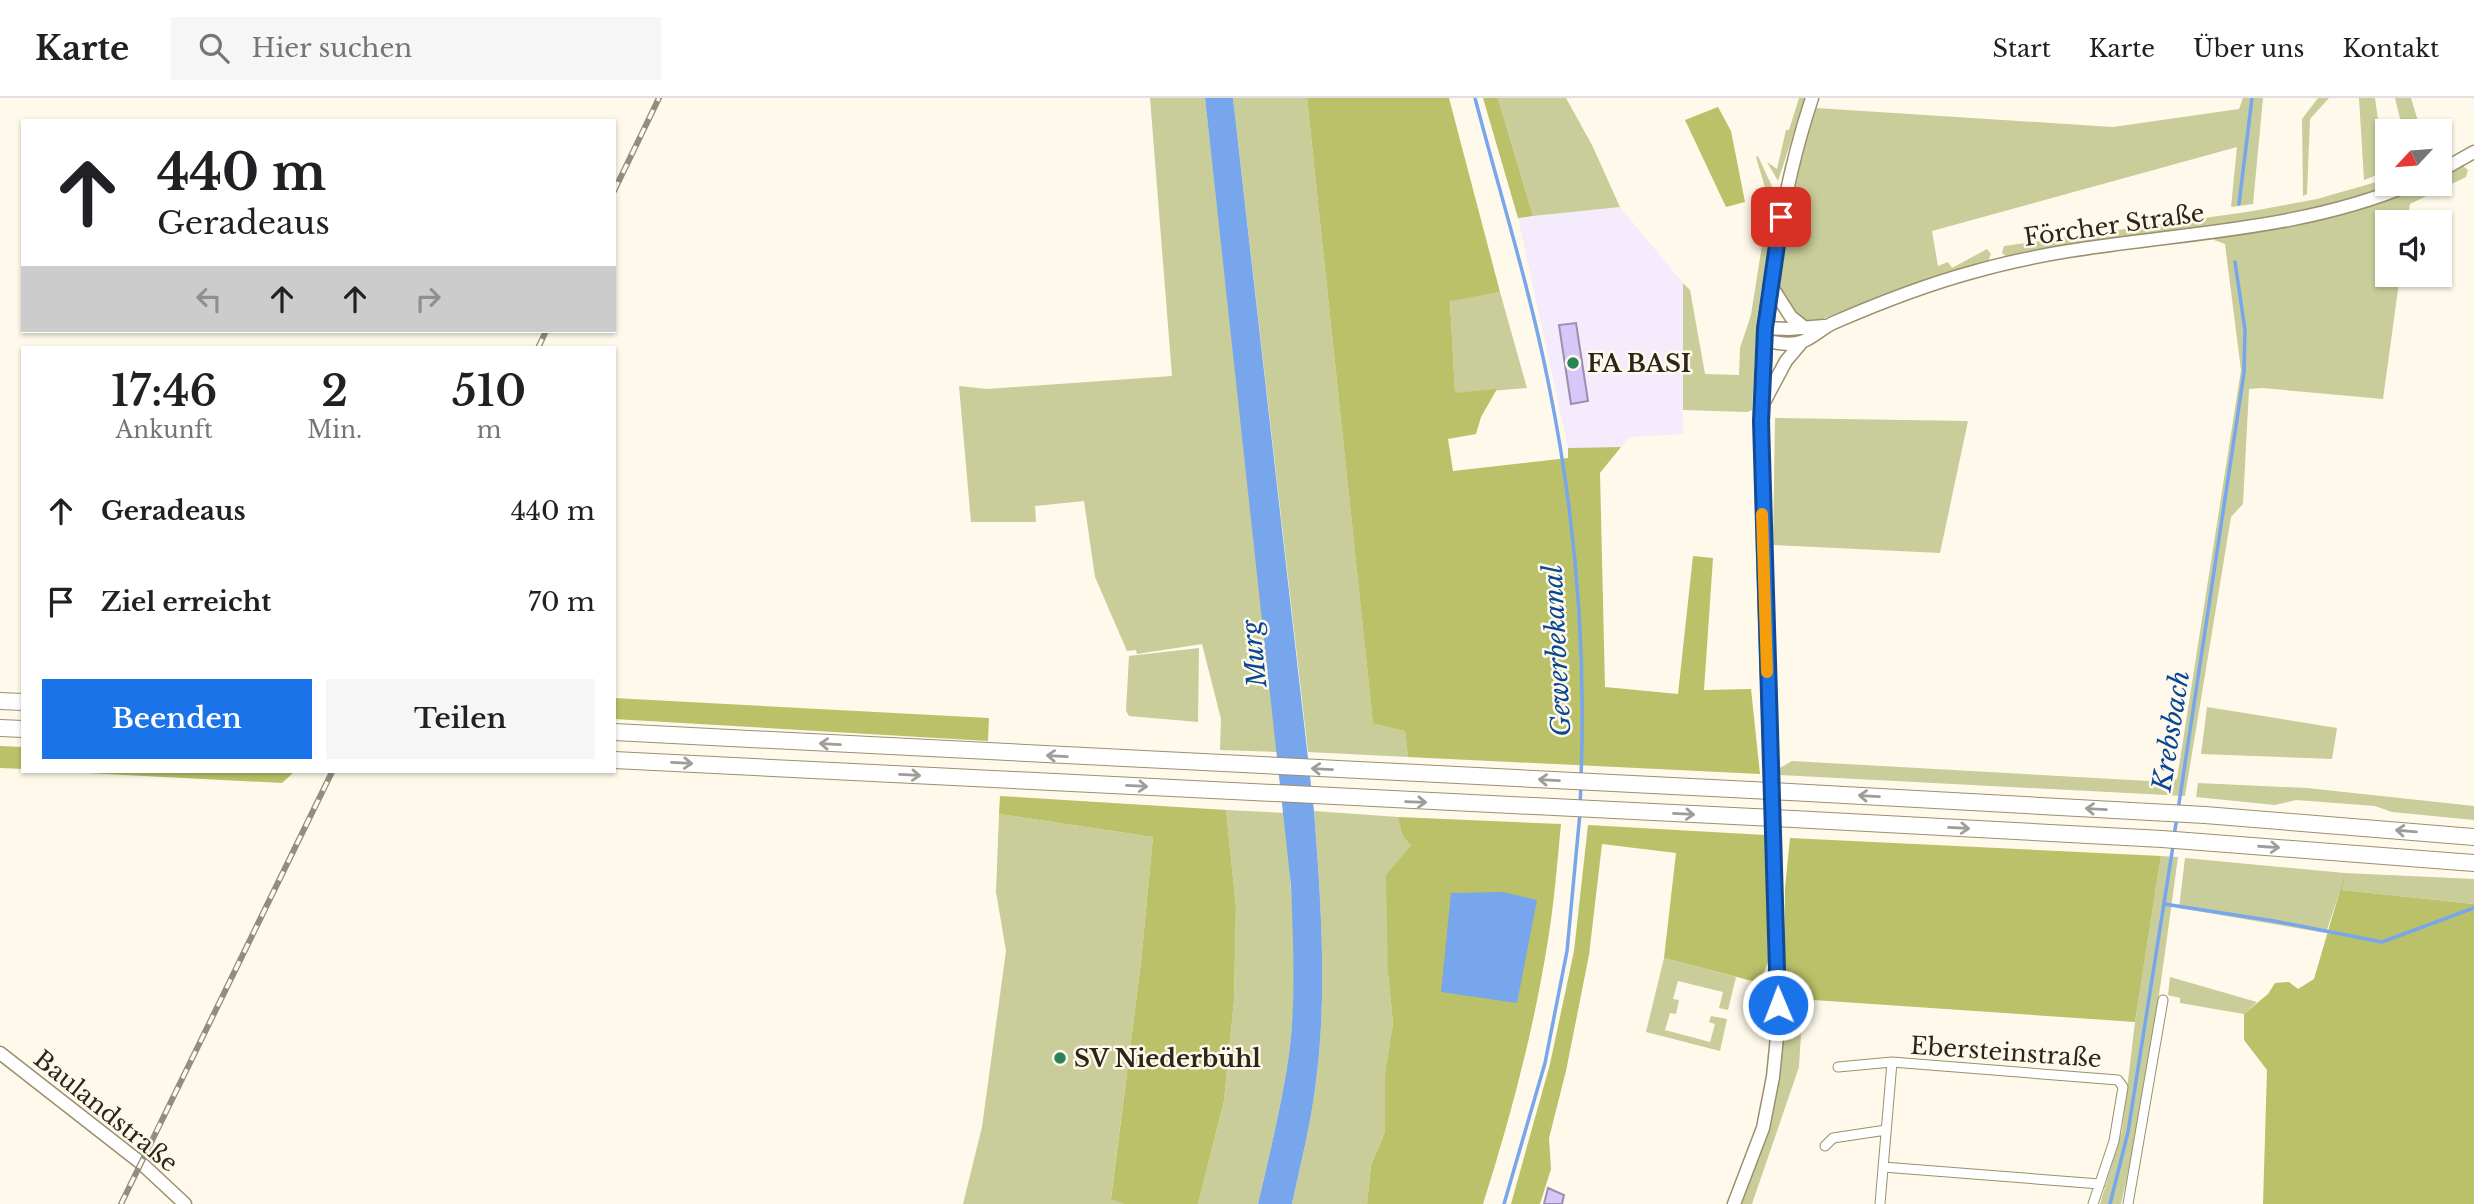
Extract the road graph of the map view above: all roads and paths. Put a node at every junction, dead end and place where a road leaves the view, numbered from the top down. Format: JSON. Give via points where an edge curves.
{"nodes":[{"id":1,"x":1812,"y":98,"type":"edge"},
{"id":2,"x":2474,"y":152,"type":"edge"},
{"id":3,"x":2452,"y":164,"type":"edge"},
{"id":4,"x":2377,"y":196,"type":"edge"},
{"id":5,"x":1770,"y":284,"type":"junction"},
{"id":6,"x":1828,"y":326,"type":"junction"},
{"id":7,"x":1805,"y":328,"type":"junction"},
{"id":8,"x":1765,"y":334,"type":"junction"},
{"id":9,"x":1802,"y":342,"type":"junction"},
{"id":10,"x":1761,"y":407,"type":"junction"},
{"id":11,"x":0,"y":701,"type":"edge"},
{"id":12,"x":21,"y":702,"type":"edge"},
{"id":13,"x":0,"y":728,"type":"edge"},
{"id":14,"x":21,"y":729,"type":"edge"},
{"id":15,"x":616,"y":732,"type":"edge"},
{"id":16,"x":616,"y":760,"type":"edge"},
{"id":17,"x":2474,"y":836,"type":"edge"},
{"id":18,"x":2474,"y":863,"type":"edge"},
{"id":19,"x":2163,"y":1000,"type":"dead end"},
{"id":20,"x":0,"y":1053,"type":"edge"},
{"id":21,"x":1892,"y":1062,"type":"junction"},
{"id":22,"x":1838,"y":1067,"type":"dead end"},
{"id":23,"x":1886,"y":1130,"type":"junction"},
{"id":24,"x":1825,"y":1146,"type":"dead end"},
{"id":25,"x":1883,"y":1167,"type":"junction"},
{"id":26,"x":2100,"y":1184,"type":"junction"},
{"id":27,"x":185,"y":1204,"type":"edge"},
{"id":28,"x":1734,"y":1204,"type":"edge"},
{"id":29,"x":1880,"y":1204,"type":"edge"},
{"id":30,"x":2093,"y":1204,"type":"edge"},
{"id":31,"x":2128,"y":1204,"type":"edge"}],
"edges":[{"from":1,"to":5,"type":"main road","via":[[1785,192]]},
{"from":2,"to":3,"type":"main road"},
{"from":4,"to":6,"type":"main road","name":"Förcher Straße","via":[[2298,218],[1998,264],[1884,301]]},
{"from":5,"to":7,"type":"main road","via":[[1791,317]]},
{"from":5,"to":8,"type":"main road"},
{"from":6,"to":7,"type":"main road","name":"Förcher Straße"},
{"from":6,"to":9,"type":"main road","name":"Förcher Straße"},
{"from":7,"to":8,"type":"main road","name":"Förcher Straße"},
{"from":8,"to":9,"type":"main road","via":[[1789,344]]},
{"from":8,"to":10,"type":"main road"},
{"from":9,"to":10,"type":"main road"},
{"from":10,"to":28,"type":"main road","via":[[1778,1027],[1763,1128]]},
{"from":11,"to":12,"type":"highway"},
{"from":13,"to":14,"type":"highway"},
{"from":17,"to":15,"type":"highway","one_way":true,"bridge":true,"via":[[1790,792]]},
{"from":16,"to":18,"type":"highway","one_way":true,"bridge":true,"via":[[2162,839]]},
{"from":19,"to":31,"type":"street"},
{"from":20,"to":27,"type":"main road","name":"Baulandstraße"},
{"from":21,"to":22,"type":"street","name":"Ebersteinstraße"},
{"from":21,"to":23,"type":"street"},
{"from":21,"to":26,"type":"street","name":"Ebersteinstraße","via":[[2118,1080],[2123,1087],[2117,1126]]},
{"from":23,"to":24,"type":"street","via":[[1833,1138]]},
{"from":23,"to":25,"type":"street"},
{"from":25,"to":26,"type":"street"},
{"from":25,"to":29,"type":"street"},
{"from":26,"to":30,"type":"street"}]}
